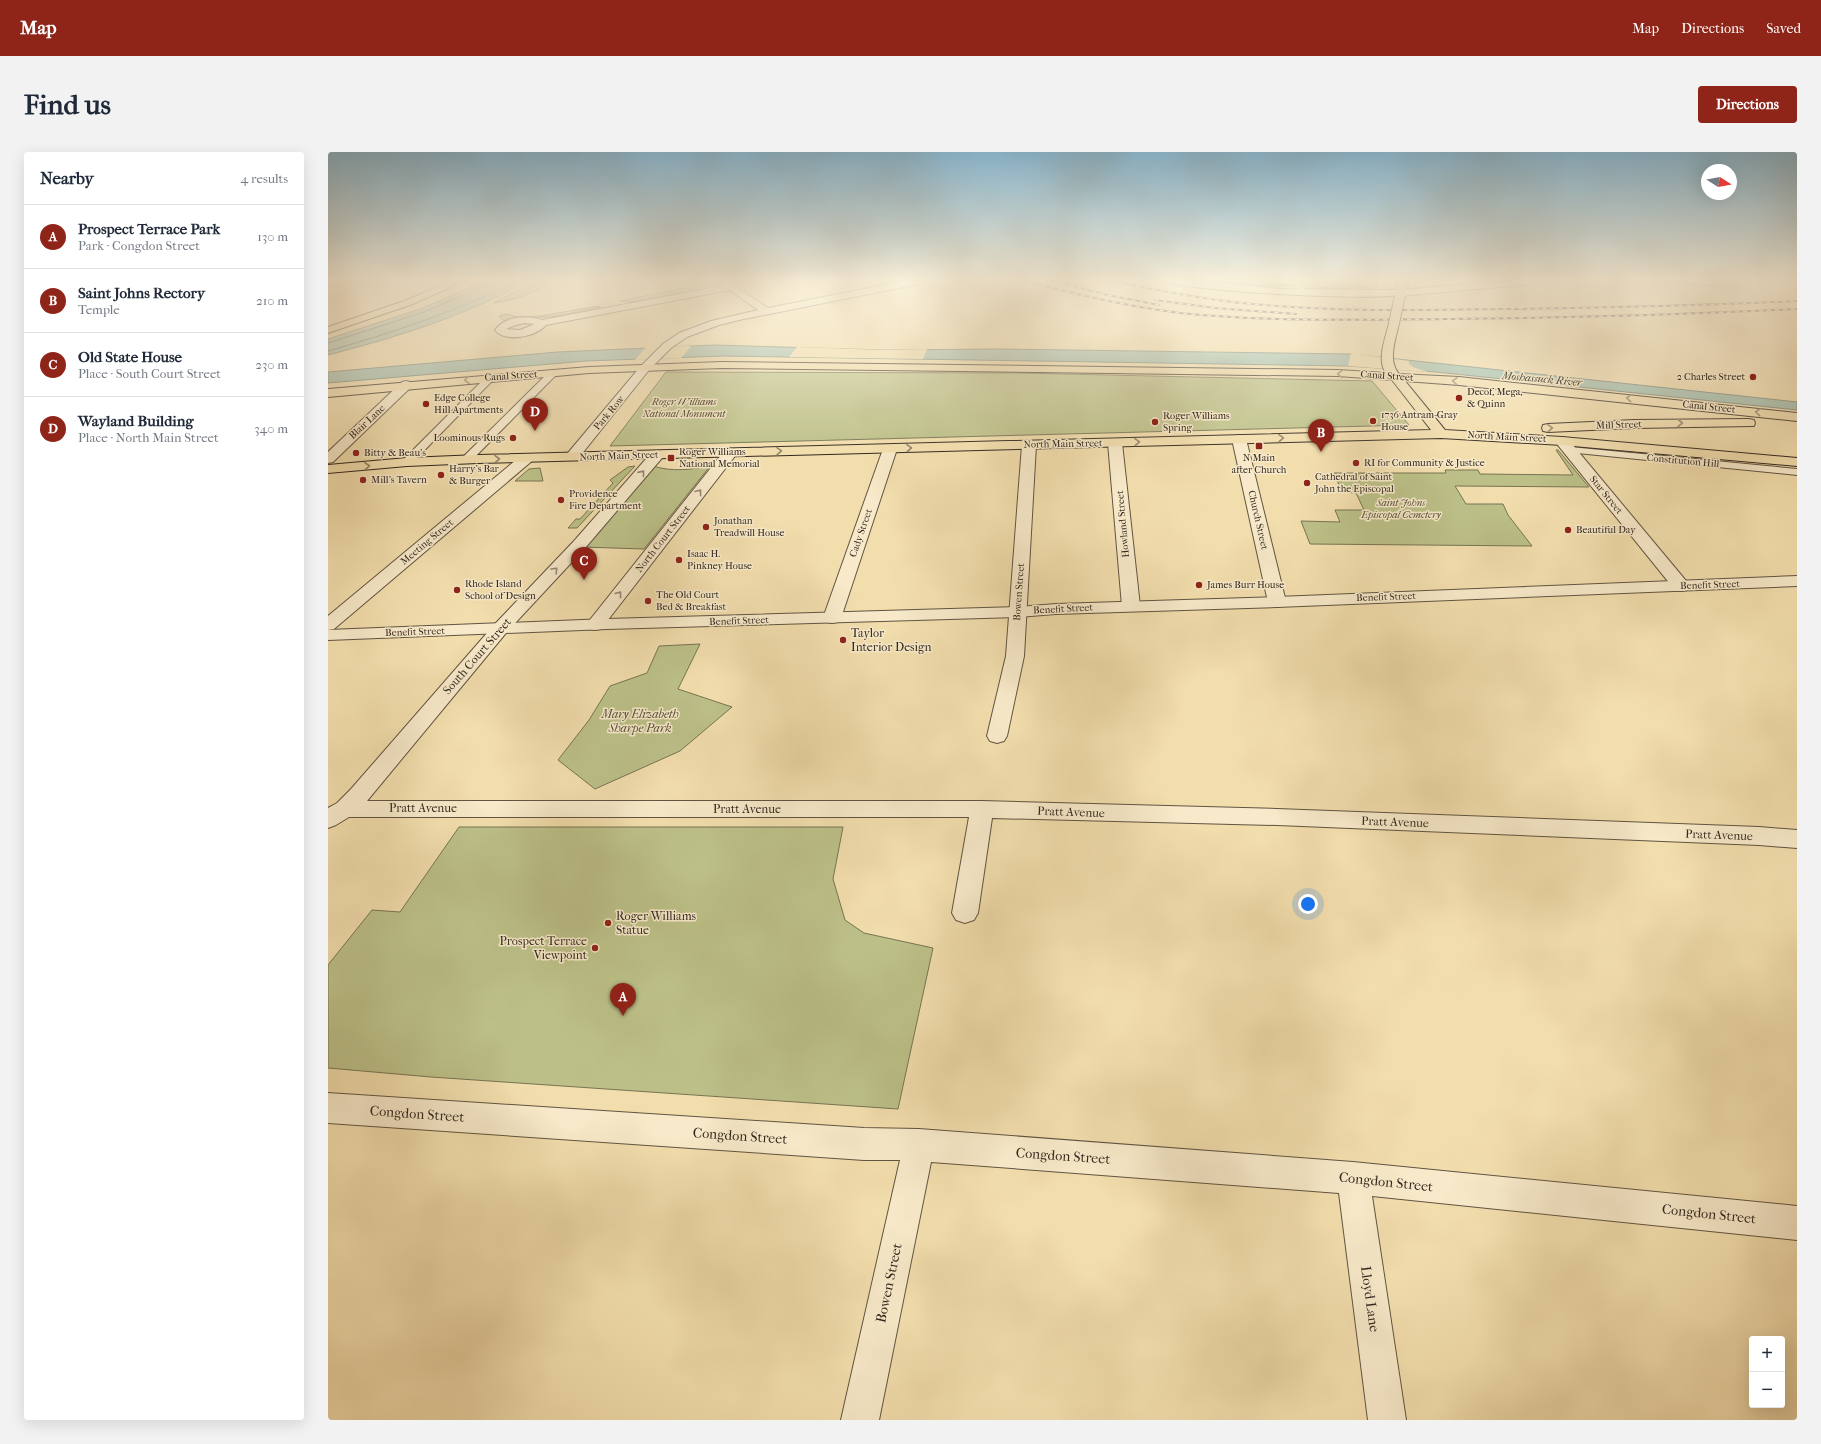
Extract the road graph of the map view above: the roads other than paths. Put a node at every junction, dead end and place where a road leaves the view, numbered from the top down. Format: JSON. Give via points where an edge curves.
{"nodes":[{"id":1,"x":678,"y":338,"type":"edge"},
{"id":2,"x":1391,"y":338,"type":"edge"},
{"id":3,"x":650,"y":364,"type":"junction"},
{"id":4,"x":553,"y":373,"type":"junction"},
{"id":5,"x":1391,"y":373,"type":"junction"},
{"id":6,"x":490,"y":378,"type":"junction"},
{"id":7,"x":406,"y":385,"type":"junction"},
{"id":8,"x":1508,"y":386,"type":"junction"},
{"id":9,"x":328,"y":393,"type":"edge"},
{"id":10,"x":1797,"y":417,"type":"edge"},
{"id":11,"x":1797,"y":422,"type":"edge"},
{"id":12,"x":1651,"y":424,"type":"junction"},
{"id":13,"x":1441,"y":434,"type":"junction"},
{"id":14,"x":1239,"y":439,"type":"junction"},
{"id":15,"x":1115,"y":443,"type":"junction"},
{"id":16,"x":1029,"y":445,"type":"junction"},
{"id":17,"x":1566,"y":445,"type":"junction"},
{"id":18,"x":890,"y":449,"type":"junction"},
{"id":19,"x":730,"y":453,"type":"junction"},
{"id":20,"x":1797,"y":453,"type":"edge"},
{"id":21,"x":656,"y":455,"type":"junction"},
{"id":22,"x":572,"y":457,"type":"junction"},
{"id":23,"x":527,"y":458,"type":"junction"},
{"id":24,"x":328,"y":460,"type":"edge"},
{"id":25,"x":466,"y":460,"type":"junction"},
{"id":26,"x":407,"y":462,"type":"junction"},
{"id":27,"x":1797,"y":462,"type":"edge"},
{"id":28,"x":328,"y":470,"type":"edge"},
{"id":29,"x":1797,"y":472,"type":"edge"},
{"id":30,"x":1797,"y":581,"type":"edge"},
{"id":31,"x":1681,"y":586,"type":"junction"},
{"id":32,"x":1277,"y":602,"type":"junction"},
{"id":33,"x":1131,"y":606,"type":"junction"},
{"id":34,"x":1018,"y":612,"type":"junction"},
{"id":35,"x":832,"y":618,"type":"junction"},
{"id":36,"x":328,"y":625,"type":"edge"},
{"id":37,"x":595,"y":625,"type":"junction"},
{"id":38,"x":500,"y":629,"type":"junction"},
{"id":39,"x":328,"y":635,"type":"edge"},
{"id":40,"x":997,"y":736,"type":"dead end"},
{"id":41,"x":982,"y":809,"type":"junction"},
{"id":42,"x":336,"y":814,"type":"edge"},
{"id":43,"x":1797,"y":839,"type":"edge"},
{"id":44,"x":965,"y":913,"type":"dead end"},
{"id":45,"x":328,"y":1108,"type":"edge"},
{"id":46,"x":919,"y":1145,"type":"junction"},
{"id":47,"x":1354,"y":1178,"type":"junction"},
{"id":48,"x":1797,"y":1223,"type":"edge"},
{"id":49,"x":860,"y":1420,"type":"edge"},
{"id":50,"x":1387,"y":1420,"type":"edge"}],
"edges":[{"from":1,"to":3,"type":"street","name":"Park Row"},
{"from":2,"to":5,"type":"main road","bridge":true,"via":[[1387,357]]},
{"from":3,"to":4,"type":"main road","name":"Canal Street"},
{"from":5,"to":3,"type":"main road","name":"Canal Street","one_way":true},
{"from":3,"to":22,"type":"street","name":"Park Row"},
{"from":4,"to":6,"type":"main road","name":"Canal Street"},
{"from":4,"to":25,"type":"lane"},
{"from":8,"to":5,"type":"main road","name":"Canal Street","one_way":true},
{"from":5,"to":13,"type":"main road"},
{"from":6,"to":7,"type":"main road","name":"Canal Street","one_way":true},
{"from":6,"to":26,"type":"lane"},
{"from":7,"to":9,"type":"main road","name":"Canal Street"},
{"from":7,"to":24,"type":"street","name":"Blair Lane"},
{"from":10,"to":8,"type":"main road","name":"Canal Street","one_way":true},
{"from":8,"to":12,"type":"main road","via":[[1605,404],[1627,411]]},
{"from":12,"to":11,"type":"main road","name":"Mill Street","one_way":true},
{"from":13,"to":12,"type":"main road","name":"Mill Street","one_way":true},
{"from":12,"to":20,"type":"main road","via":[[1680,438],[1716,446]]},
{"from":14,"to":13,"type":"main road","name":"North Main Street","one_way":true},
{"from":13,"to":17,"type":"main road","name":"North Main Street"},
{"from":15,"to":14,"type":"main road","name":"North Main Street","one_way":true},
{"from":14,"to":32,"type":"street","name":"Church Street"},
{"from":15,"to":16,"type":"main road","name":"North Main Street"},
{"from":15,"to":33,"type":"street","name":"Howland Street"},
{"from":18,"to":16,"type":"main road","name":"North Main Street","one_way":true},
{"from":16,"to":34,"type":"street","name":"Bowen Street"},
{"from":17,"to":27,"type":"main road","name":"North Main Street"},
{"from":17,"to":29,"type":"lane","name":"Constitution Hill"},
{"from":17,"to":31,"type":"street","name":"Star Street"},
{"from":19,"to":18,"type":"main road","name":"North Main Street","one_way":true},
{"from":18,"to":35,"type":"street","name":"Cady Street"},
{"from":19,"to":21,"type":"main road","name":"North Main Street"},
{"from":37,"to":19,"type":"street","name":"North Court Street","one_way":true},
{"from":21,"to":22,"type":"main road","name":"North Main Street"},
{"from":38,"to":21,"type":"street","name":"South Court Street","one_way":true,"via":[[580,544]]},
{"from":22,"to":23,"type":"main road","name":"North Main Street"},
{"from":25,"to":23,"type":"main road","name":"North Main Street","one_way":true},
{"from":23,"to":36,"type":"street","name":"Meeting Street"},
{"from":25,"to":26,"type":"main road","name":"North Main Street"},
{"from":28,"to":26,"type":"main road","name":"North Main Street","one_way":true},
{"from":30,"to":31,"type":"street","name":"Benefit Street"},
{"from":31,"to":32,"type":"street","name":"Benefit Street"},
{"from":32,"to":33,"type":"street","name":"Benefit Street"},
{"from":33,"to":34,"type":"street","name":"Benefit Street"},
{"from":34,"to":35,"type":"street","name":"Benefit Street"},
{"from":34,"to":40,"type":"street","name":"Bowen Street","via":[[1015,656]]},
{"from":35,"to":37,"type":"street","name":"Benefit Street"},
{"from":37,"to":38,"type":"street","name":"Benefit Street"},
{"from":38,"to":39,"type":"street","name":"Benefit Street"},
{"from":38,"to":42,"type":"street","name":"South Court Street"},
{"from":41,"to":42,"type":"street","name":"Pratt Avenue"},
{"from":41,"to":43,"type":"street","name":"Pratt Avenue","via":[[1269,817]]},
{"from":41,"to":44,"type":"street"},
{"from":45,"to":46,"type":"street","name":"Congdon Street","via":[[864,1144]]},
{"from":46,"to":47,"type":"street","name":"Congdon Street"},
{"from":46,"to":49,"type":"street","name":"Bowen Street"},
{"from":47,"to":48,"type":"street","name":"Congdon Street"},
{"from":47,"to":50,"type":"street","name":"Lloyd Lane"}]}
